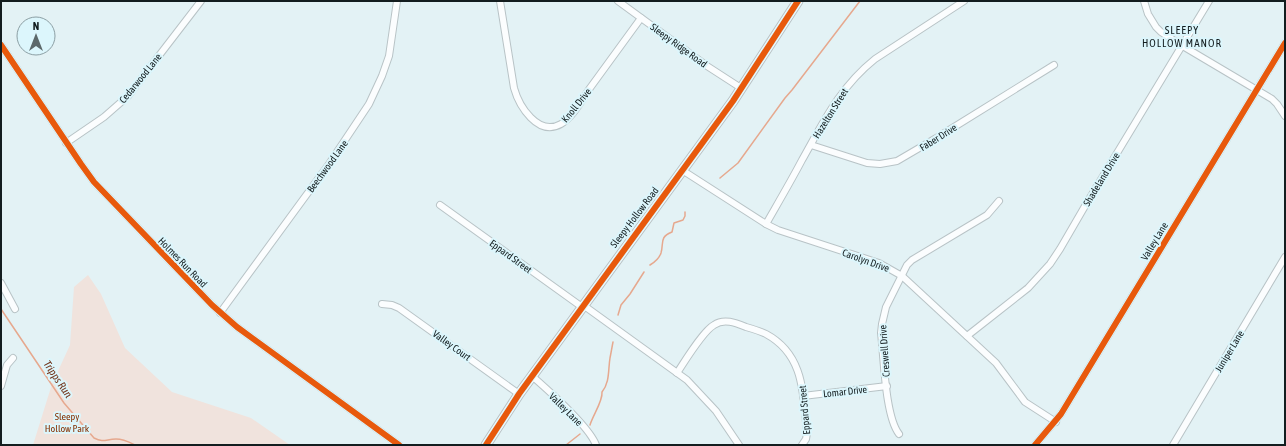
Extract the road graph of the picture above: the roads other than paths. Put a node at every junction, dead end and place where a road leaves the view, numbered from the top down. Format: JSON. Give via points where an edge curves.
{"nodes":[{"id":1,"x":201,"y":1,"type":"edge"},
{"id":2,"x":397,"y":1,"type":"edge"},
{"id":3,"x":500,"y":1,"type":"edge"},
{"id":4,"x":618,"y":1,"type":"edge"},
{"id":5,"x":798,"y":1,"type":"edge"},
{"id":6,"x":964,"y":1,"type":"edge"},
{"id":7,"x":1144,"y":1,"type":"edge"},
{"id":8,"x":1209,"y":1,"type":"edge"},
{"id":9,"x":640,"y":18,"type":"junction"},
{"id":10,"x":1285,"y":43,"type":"edge"},
{"id":11,"x":1,"y":45,"type":"edge"},
{"id":12,"x":1182,"y":45,"type":"junction"},
{"id":13,"x":1054,"y":66,"type":"dead end"},
{"id":14,"x":741,"y":88,"type":"junction"},
{"id":15,"x":1257,"y":89,"type":"junction"},
{"id":16,"x":1285,"y":116,"type":"edge"},
{"id":17,"x":66,"y":143,"type":"junction"},
{"id":18,"x":811,"y":145,"type":"junction"},
{"id":19,"x":682,"y":170,"type":"junction"},
{"id":20,"x":999,"y":201,"type":"dead end"},
{"id":21,"x":440,"y":204,"type":"dead end"},
{"id":22,"x":766,"y":224,"type":"junction"},
{"id":23,"x":1285,"y":257,"type":"edge"},
{"id":24,"x":902,"y":276,"type":"junction"},
{"id":25,"x":1,"y":284,"type":"edge"},
{"id":26,"x":382,"y":304,"type":"dead end"},
{"id":27,"x":583,"y":306,"type":"junction"},
{"id":28,"x":15,"y":309,"type":"dead end"},
{"id":29,"x":220,"y":313,"type":"junction"},
{"id":30,"x":967,"y":336,"type":"junction"},
{"id":31,"x":13,"y":358,"type":"dead end"},
{"id":32,"x":677,"y":373,"type":"junction"},
{"id":33,"x":532,"y":376,"type":"junction"},
{"id":34,"x":1,"y":386,"type":"edge"},
{"id":35,"x":887,"y":386,"type":"junction"},
{"id":36,"x":519,"y":394,"type":"junction"},
{"id":37,"x":804,"y":396,"type":"junction"},
{"id":38,"x":1056,"y":422,"type":"junction"},
{"id":39,"x":899,"y":434,"type":"dead end"},
{"id":40,"x":399,"y":445,"type":"edge"},
{"id":41,"x":486,"y":445,"type":"edge"},
{"id":42,"x":596,"y":445,"type":"edge"},
{"id":43,"x":739,"y":445,"type":"edge"},
{"id":44,"x":802,"y":445,"type":"edge"},
{"id":45,"x":1035,"y":445,"type":"edge"},
{"id":46,"x":1173,"y":445,"type":"edge"}],
"edges":[{"from":1,"to":17,"type":"street","name":"Cedarwood Lane","via":[[128,96],[107,115]]},
{"from":2,"to":29,"type":"street","name":"Beechwood Lane","via":[[389,56],[369,104],[326,169]]},
{"from":3,"to":9,"type":"street","name":"Knoll Drive","via":[[517,99],[526,114],[548,127],[566,120]]},
{"from":4,"to":9,"type":"street","name":"Sleepy Ridge Road"},
{"from":5,"to":14,"type":"main road","name":"Sleepy Hollow Road"},
{"from":6,"to":18,"type":"street","name":"Hazelton Street","via":[[864,68],[837,99]]},
{"from":7,"to":12,"type":"street","via":[[1156,27]]},
{"from":8,"to":12,"type":"street","name":"Shadeland Drive"},
{"from":9,"to":14,"type":"street","name":"Sleepy Ridge Road"},
{"from":10,"to":15,"type":"street","name":"Valley Lane"},
{"from":11,"to":17,"type":"street","name":"Holmes Run Road"},
{"from":12,"to":15,"type":"street"},
{"from":12,"to":30,"type":"street","name":"Shadeland Drive","via":[[1050,264],[1028,288]]},
{"from":13,"to":18,"type":"street","name":"Faber Drive","via":[[897,161],[871,163]]},
{"from":14,"to":19,"type":"main road","name":"Sleepy Hollow Road"},
{"from":15,"to":16,"type":"street","via":[[1272,99]]},
{"from":15,"to":38,"type":"street","name":"Valley Lane"},
{"from":17,"to":29,"type":"street","name":"Holmes Run Road","via":[[105,194]]},
{"from":18,"to":22,"type":"street","name":"Hazelton Street"},
{"from":19,"to":22,"type":"street","name":"Carolyn Drive"},
{"from":19,"to":27,"type":"main road","name":"Sleepy Hollow Road"},
{"from":20,"to":24,"type":"street","name":"Creswell Drive","via":[[987,215],[912,260]]},
{"from":21,"to":27,"type":"street","name":"Eppard Street"},
{"from":22,"to":24,"type":"street","name":"Carolyn Drive","via":[[788,234],[879,263]]},
{"from":23,"to":46,"type":"street","name":"Juniper Lane"},
{"from":24,"to":30,"type":"street","name":"Carolyn Drive"},
{"from":24,"to":35,"type":"street","name":"Creswell Drive","via":[[886,307],[882,324]]},
{"from":25,"to":28,"type":"street"},
{"from":26,"to":36,"type":"street","name":"Valley Court","via":[[399,308]]},
{"from":27,"to":32,"type":"street","name":"Eppard Street"},
{"from":27,"to":33,"type":"main road","name":"Sleepy Hollow Road"},
{"from":29,"to":40,"type":"street","name":"Holmes Run Road"},
{"from":30,"to":38,"type":"street","name":"Carolyn Drive","via":[[996,363],[1025,402]]},
{"from":31,"to":34,"type":"street","via":[[7,365]]},
{"from":32,"to":37,"type":"street","name":"Eppard Street","via":[[712,326],[731,322],[765,334],[782,347],[791,357],[799,373]]},
{"from":32,"to":43,"type":"street","name":"Eppard Street","via":[[697,389],[711,405]]},
{"from":33,"to":36,"type":"main road","name":"Sleepy Hollow Road"},
{"from":33,"to":42,"type":"street","name":"Valley Lane","via":[[582,424]]},
{"from":35,"to":37,"type":"street","name":"Lomar Drive"},
{"from":35,"to":39,"type":"street","name":"Creswell Drive","via":[[893,423]]},
{"from":36,"to":41,"type":"main road","name":"Sleepy Hollow Road"},
{"from":37,"to":44,"type":"street","name":"Eppard Street","via":[[807,433]]},
{"from":38,"to":45,"type":"street","name":"Valley Lane"}]}
